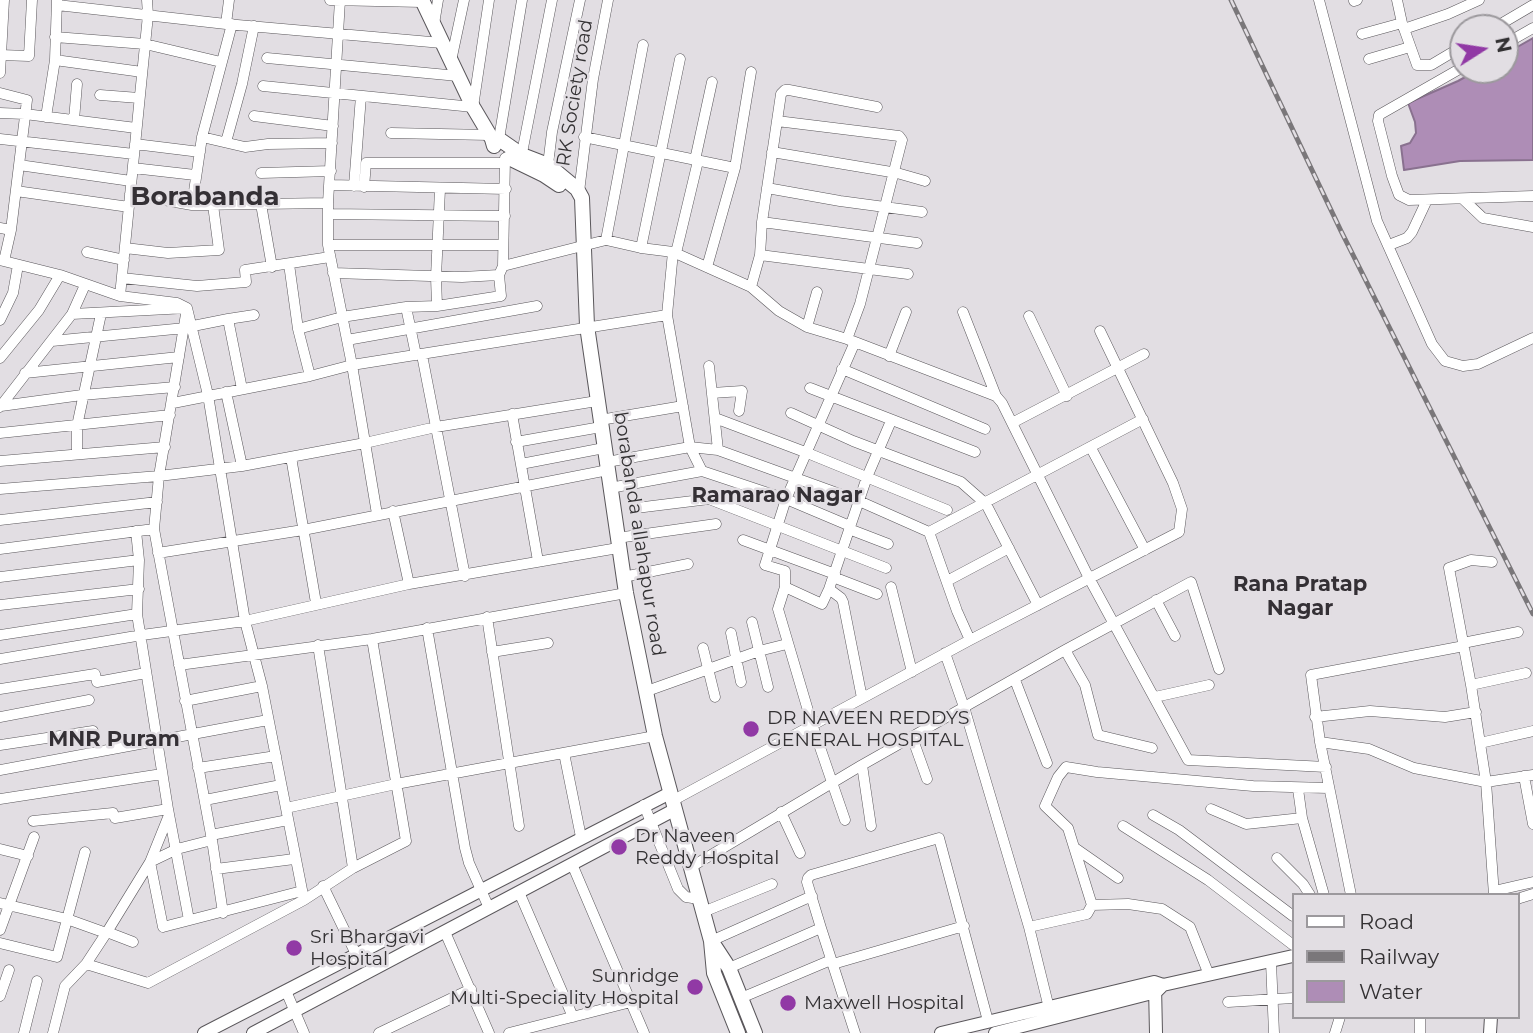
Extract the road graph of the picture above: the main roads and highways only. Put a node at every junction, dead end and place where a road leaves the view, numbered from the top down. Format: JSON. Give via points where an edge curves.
{"nodes":[{"id":1,"x":422,"y":1,"type":"edge"},
{"id":2,"x":493,"y":138,"type":"junction"},
{"id":3,"x":521,"y":160,"type":"junction"},
{"id":4,"x":582,"y":209,"type":"junction"},
{"id":5,"x":711,"y":941,"type":"junction"},
{"id":6,"x":738,"y":1033,"type":"edge"},
{"id":7,"x":755,"y":1033,"type":"edge"}],
"edges":[{"from":1,"to":2,"type":"main road"},
{"from":2,"to":3,"type":"main road"},
{"from":2,"to":3,"type":"main road","via":[[505,159]]},
{"from":3,"to":4,"type":"main road","via":[[559,184]]},
{"from":3,"to":4,"type":"main road","name":"borabanda allahapur road","via":[[548,165],[579,192]]},
{"from":4,"to":5,"type":"main road","name":"borabanda allahapur road","via":[[587,326],[617,543],[655,736]]},
{"from":5,"to":6,"type":"main road","name":"borabanda allahapur road","via":[[714,973]]},
{"from":5,"to":7,"type":"main road","name":"borabanda allahapur road","via":[[729,968]]}]}
